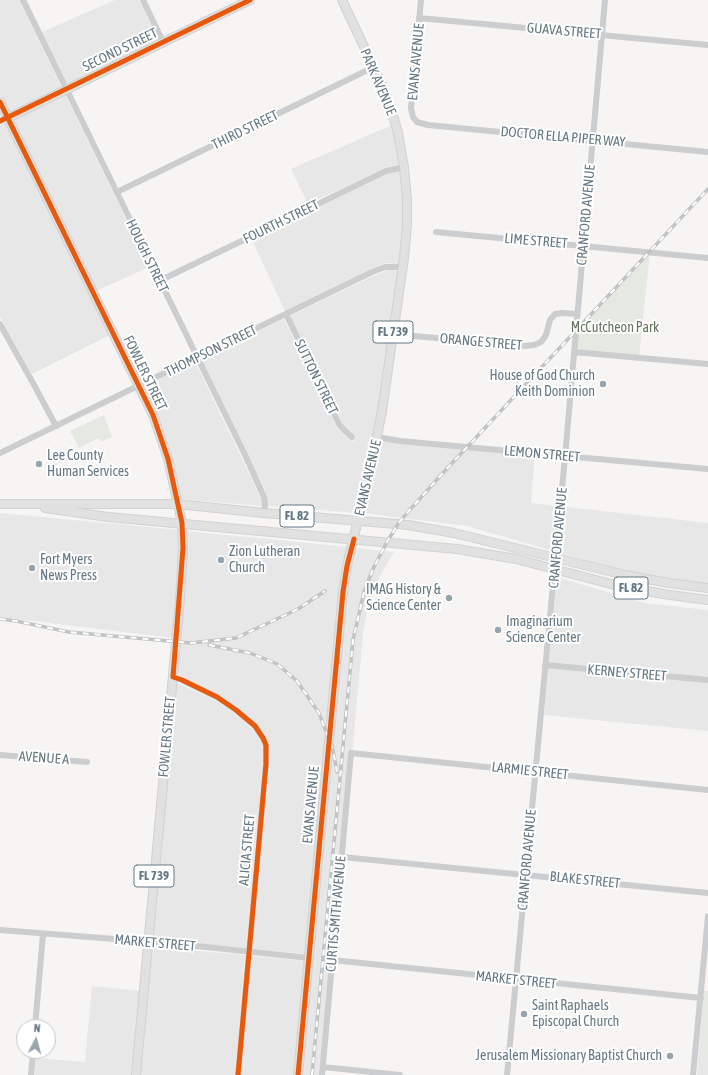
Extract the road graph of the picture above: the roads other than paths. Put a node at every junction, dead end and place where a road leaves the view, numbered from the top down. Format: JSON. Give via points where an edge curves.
{"nodes":[{"id":1,"x":24,"y":0,"type":"edge"},
{"id":2,"x":143,"y":0,"type":"edge"},
{"id":3,"x":250,"y":0,"type":"edge"},
{"id":4,"x":342,"y":0,"type":"edge"},
{"id":5,"x":421,"y":0,"type":"edge"},
{"id":6,"x":605,"y":0,"type":"edge"},
{"id":7,"x":420,"y":18,"type":"junction"},
{"id":8,"x":602,"y":34,"type":"junction"},
{"id":9,"x":163,"y":42,"type":"junction"},
{"id":10,"x":708,"y":44,"type":"edge"},
{"id":11,"x":374,"y":67,"type":"junction"},
{"id":12,"x":66,"y":89,"type":"junction"},
{"id":13,"x":0,"y":102,"type":"edge"},
{"id":14,"x":4,"y":120,"type":"edge"},
{"id":15,"x":417,"y":122,"type":"joint"},
{"id":16,"x":593,"y":140,"type":"junction"},
{"id":17,"x":708,"y":152,"type":"edge"},
{"id":18,"x":404,"y":167,"type":"junction"},
{"id":19,"x":117,"y":192,"type":"junction"},
{"id":20,"x":436,"y":232,"type":"dead end"},
{"id":21,"x":584,"y":245,"type":"junction"},
{"id":22,"x":708,"y":258,"type":"edge"},
{"id":23,"x":402,"y":267,"type":"junction"},
{"id":24,"x":159,"y":281,"type":"junction"},
{"id":25,"x":286,"y":314,"type":"junction"},
{"id":26,"x":577,"y":314,"type":"junction"},
{"id":27,"x":0,"y":324,"type":"edge"},
{"id":28,"x":414,"y":336,"type":"dead end"},
{"id":29,"x":574,"y":352,"type":"junction"},
{"id":30,"x":197,"y":357,"type":"junction"},
{"id":31,"x":708,"y":364,"type":"edge"},
{"id":32,"x":139,"y":386,"type":"junction"},
{"id":33,"x":56,"y":426,"type":"junction"},
{"id":34,"x":352,"y":437,"type":"dead end"},
{"id":35,"x":377,"y":437,"type":"junction"},
{"id":36,"x":0,"y":453,"type":"edge"},
{"id":37,"x":566,"y":457,"type":"junction"},
{"id":38,"x":708,"y":469,"type":"edge"},
{"id":39,"x":0,"y":504,"type":"edge"},
{"id":40,"x":149,"y":504,"type":"junction"},
{"id":41,"x":177,"y":504,"type":"junction"},
{"id":42,"x":22,"y":505,"type":"junction"},
{"id":43,"x":264,"y":513,"type":"junction"},
{"id":44,"x":82,"y":514,"type":"junction"},
{"id":45,"x":358,"y":521,"type":"junction"},
{"id":46,"x":182,"y":523,"type":"junction"},
{"id":47,"x":354,"y":539,"type":"junction"},
{"id":48,"x":555,"y":558,"type":"junction"},
{"id":49,"x":555,"y":569,"type":"junction"},
{"id":50,"x":708,"y":588,"type":"edge"},
{"id":51,"x":708,"y":600,"type":"edge"},
{"id":52,"x":545,"y":665,"type":"junction"},
{"id":53,"x":173,"y":677,"type":"junction"},
{"id":54,"x":708,"y":680,"type":"edge"},
{"id":55,"x":351,"y":753,"type":"joint"},
{"id":56,"x":0,"y":755,"type":"edge"},
{"id":57,"x":88,"y":762,"type":"dead end"},
{"id":58,"x":535,"y":772,"type":"junction"},
{"id":59,"x":708,"y":790,"type":"edge"},
{"id":60,"x":342,"y":857,"type":"junction"},
{"id":61,"x":526,"y":874,"type":"junction"},
{"id":62,"x":708,"y":893,"type":"edge"},
{"id":63,"x":708,"y":916,"type":"edge"},
{"id":64,"x":0,"y":930,"type":"edge"},
{"id":65,"x":43,"y":934,"type":"junction"},
{"id":66,"x":148,"y":943,"type":"junction"},
{"id":67,"x":706,"y":949,"type":"edge"},
{"id":68,"x":249,"y":952,"type":"junction"},
{"id":69,"x":309,"y":958,"type":"junction"},
{"id":70,"x":332,"y":960,"type":"junction"},
{"id":71,"x":516,"y":980,"type":"junction"},
{"id":72,"x":700,"y":998,"type":"junction"},
{"id":73,"x":36,"y":1019,"type":"edge"},
{"id":74,"x":32,"y":1059,"type":"edge"},
{"id":75,"x":323,"y":1067,"type":"junction"},
{"id":76,"x":31,"y":1075,"type":"edge"},
{"id":77,"x":136,"y":1075,"type":"edge"},
{"id":78,"x":238,"y":1075,"type":"edge"},
{"id":79,"x":298,"y":1075,"type":"edge"},
{"id":80,"x":322,"y":1075,"type":"edge"},
{"id":81,"x":400,"y":1075,"type":"edge"},
{"id":82,"x":507,"y":1075,"type":"edge"},
{"id":83,"x":693,"y":1075,"type":"edge"}],
"edges":[{"from":1,"to":12,"type":"street","name":"HOUGH STREET"},
{"from":2,"to":9,"type":"street"},
{"from":3,"to":9,"type":"main road","name":"SECOND STREET"},
{"from":4,"to":11,"type":"main road","name":"PARK AVENUE","number":"FL 739"},
{"from":5,"to":7,"type":"street","name":"EVANS AVENUE"},
{"from":6,"to":8,"type":"street","name":"CRANFORD AVENUE"},
{"from":7,"to":8,"type":"street","name":"GUAVA STREET"},
{"from":7,"to":15,"type":"street","name":"EVANS AVENUE","via":[[411,108]]},
{"from":8,"to":10,"type":"street","name":"GUAVA STREET"},
{"from":8,"to":16,"type":"street","name":"CRANFORD AVENUE"},
{"from":9,"to":12,"type":"main road","name":"SECOND STREET"},
{"from":11,"to":18,"type":"main road","name":"PARK AVENUE","number":"FL 739","via":[[391,109]]},
{"from":11,"to":19,"type":"street","name":"THIRD STREET"},
{"from":12,"to":14,"type":"main road","name":"SECOND STREET"},
{"from":12,"to":19,"type":"street","name":"HOUGH STREET"},
{"from":13,"to":14,"type":"main road","name":"FOWLER STREET"},
{"from":14,"to":32,"type":"main road","name":"FOWLER STREET","number":"FL 739"},
{"from":15,"to":16,"type":"street","name":"DOCTOR ELLA PIPER WAY"},
{"from":16,"to":17,"type":"street","name":"DOCTOR ELLA PIPER WAY"},
{"from":16,"to":21,"type":"street","name":"CRANFORD AVENUE"},
{"from":18,"to":23,"type":"main road","name":"EVANS AVENUE","number":"FL 739","via":[[407,225]]},
{"from":18,"to":24,"type":"street","name":"FOURTH STREET","via":[[379,174]]},
{"from":19,"to":24,"type":"street","name":"HOUGH STREET"},
{"from":20,"to":21,"type":"street","name":"LIME STREET"},
{"from":21,"to":22,"type":"street","name":"LIME STREET"},
{"from":21,"to":26,"type":"street","name":"CRANFORD AVENUE"},
{"from":23,"to":25,"type":"street","name":"THOMPSON STREET","via":[[385,267],[372,272]]},
{"from":23,"to":35,"type":"main road","name":"EVANS AVENUE","number":"FL 739"},
{"from":24,"to":30,"type":"street","name":"HOUGH STREET"},
{"from":25,"to":30,"type":"street","name":"THOMPSON STREET"},
{"from":25,"to":34,"type":"street","name":"SUTTON STREET","via":[[339,424]]},
{"from":26,"to":28,"type":"street","name":"ORANGE STREET","via":[[555,314],[550,320],[546,335],[541,342],[534,345]]},
{"from":26,"to":29,"type":"street","name":"CRANFORD AVENUE"},
{"from":27,"to":33,"type":"street"},
{"from":29,"to":31,"type":"street"},
{"from":29,"to":37,"type":"street","name":"CRANFORD AVENUE"},
{"from":30,"to":32,"type":"street","name":"THOMPSON STREET"},
{"from":30,"to":43,"type":"street","name":"HOUGH STREET","via":[[264,496]]},
{"from":32,"to":33,"type":"street","name":"THOMPSON STREET"},
{"from":32,"to":41,"type":"main road","name":"FOWLER STREET","number":"FL 739","via":[[153,415],[168,459]]},
{"from":33,"to":36,"type":"street","name":"THOMPSON STREET"},
{"from":35,"to":37,"type":"street","name":"LEMON STREET"},
{"from":35,"to":45,"type":"main road","name":"EVANS AVENUE","number":"FL 739"},
{"from":37,"to":38,"type":"street","name":"LEMON STREET"},
{"from":37,"to":48,"type":"street","name":"CRANFORD AVENUE"},
{"from":39,"to":42,"type":"main road","number":"FL 82"},
{"from":40,"to":41,"type":"main road","number":"FL 82"},
{"from":40,"to":42,"type":"main road","number":"FL 82"},
{"from":40,"to":44,"type":"main road","via":[[139,507],[89,507],[83,509]]},
{"from":41,"to":43,"type":"main road","number":"FL 82"},
{"from":41,"to":46,"type":"main road","name":"FOWLER STREET","number":"FL 739"},
{"from":42,"to":44,"type":"main road","number":"FL 82"},
{"from":43,"to":45,"type":"main road","number":"FL 82"},
{"from":44,"to":46,"type":"main road","number":"FL 82"},
{"from":45,"to":47,"type":"main road","name":"EVANS AVENUE","number":"FL 739"},
{"from":45,"to":48,"type":"main road","number":"FL 82","via":[[420,526],[454,532]]},
{"from":46,"to":47,"type":"main road","number":"FL 82"},
{"from":46,"to":53,"type":"main road","name":"FOWLER STREET","number":"FL 739","via":[[183,548]]},
{"from":47,"to":49,"type":"main road","number":"FL 82","via":[[493,554]]},
{"from":47,"to":69,"type":"main road","name":"EVANS AVENUE","number":"FL 739","via":[[343,592]]},
{"from":48,"to":49,"type":"street","name":"CRANFORD AVENUE"},
{"from":48,"to":50,"type":"main road","number":"FL 82","via":[[625,575]]},
{"from":49,"to":51,"type":"main road","number":"FL 82","via":[[611,584]]},
{"from":49,"to":52,"type":"street","name":"CRANFORD AVENUE"},
{"from":52,"to":54,"type":"street","name":"KERNEY STREET"},
{"from":52,"to":58,"type":"street","name":"CRANFORD AVENUE"},
{"from":53,"to":66,"type":"main road","name":"FOWLER STREET","number":"FL 739"},
{"from":53,"to":68,"type":"street","name":"ALICIA STREET","via":[[216,697],[236,710],[255,726],[266,745]]},
{"from":55,"to":58,"type":"street","name":"LARMIE STREET"},
{"from":55,"to":60,"type":"street","name":"CURTIS SMITH AVENUE"},
{"from":56,"to":57,"type":"street","name":"AVENUE A"},
{"from":58,"to":59,"type":"street","name":"LARMIE STREET"},
{"from":58,"to":61,"type":"street","name":"CRANFORD AVENUE"},
{"from":60,"to":61,"type":"street","name":"BLAKE STREET"},
{"from":60,"to":70,"type":"street","name":"CURTIS SMITH AVENUE"},
{"from":61,"to":62,"type":"street","name":"BLAKE STREET"},
{"from":61,"to":71,"type":"street","name":"CRANFORD AVENUE"},
{"from":63,"to":67,"type":"street"},
{"from":64,"to":65,"type":"street","name":"MARKET STREET"},
{"from":65,"to":66,"type":"street","name":"MARKET STREET"},
{"from":65,"to":73,"type":"street"},
{"from":66,"to":68,"type":"street","name":"MARKET STREET"},
{"from":66,"to":77,"type":"main road","name":"FOWLER STREET","number":"FL 739"},
{"from":67,"to":72,"type":"street"},
{"from":68,"to":69,"type":"street","name":"MARKET STREET"},
{"from":68,"to":78,"type":"street","name":"ALICIA STREET"},
{"from":69,"to":79,"type":"main road","name":"EVANS AVENUE","number":"FL 739"},
{"from":70,"to":71,"type":"street","name":"MARKET STREET"},
{"from":70,"to":75,"type":"street","name":"CURTIS SMITH AVENUE"},
{"from":71,"to":72,"type":"street","name":"MARKET STREET"},
{"from":71,"to":82,"type":"street","name":"CRANFORD AVENUE"},
{"from":72,"to":83,"type":"street"},
{"from":74,"to":76,"type":"street"},
{"from":75,"to":80,"type":"street","name":"CURTIS SMITH AVENUE"},
{"from":75,"to":81,"type":"street"}]}
